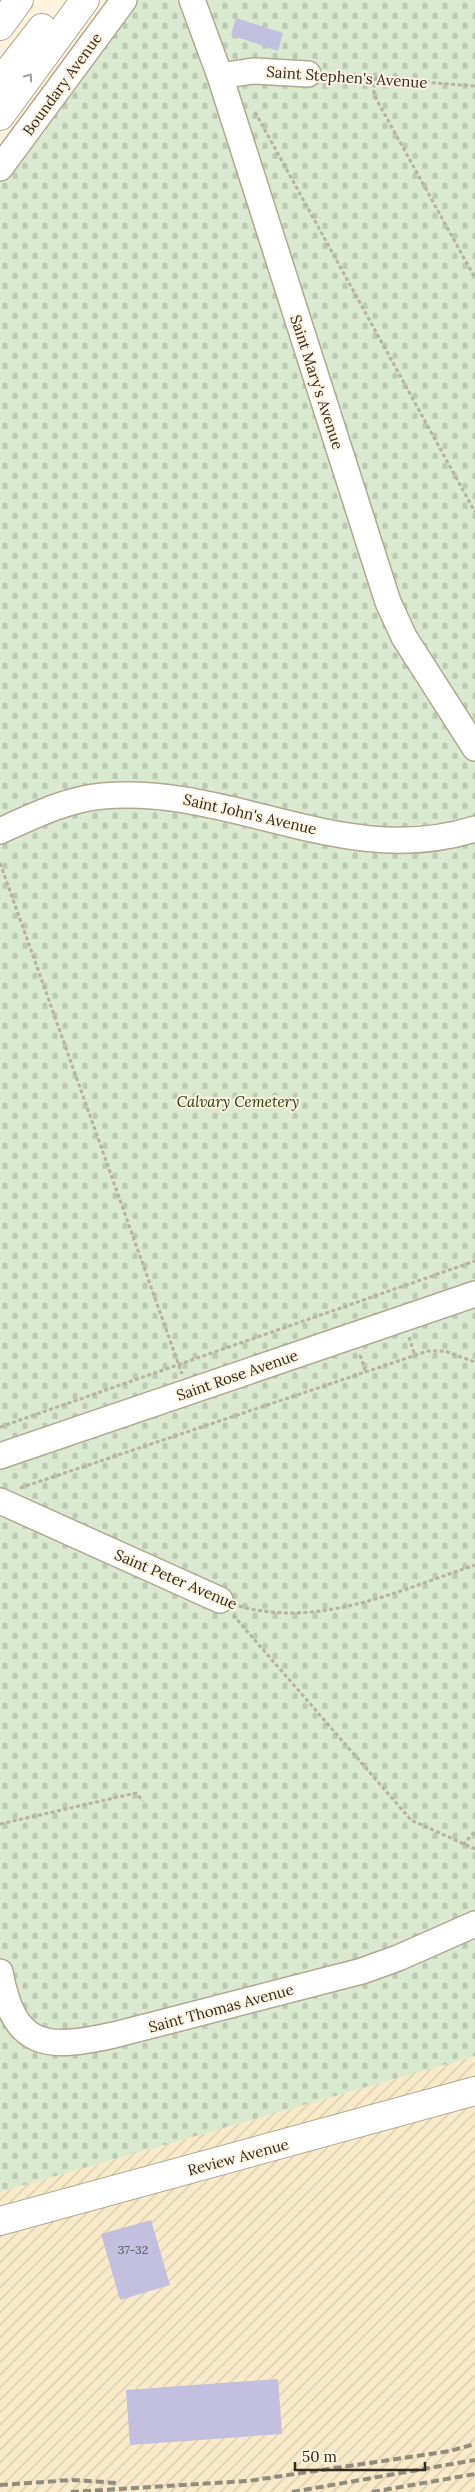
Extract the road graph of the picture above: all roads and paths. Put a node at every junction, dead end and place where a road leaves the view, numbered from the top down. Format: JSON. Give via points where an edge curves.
{"nodes":[{"id":1,"x":19,"y":0,"type":"edge"},
{"id":2,"x":64,"y":0,"type":"edge"},
{"id":3,"x":85,"y":0,"type":"edge"},
{"id":4,"x":124,"y":0,"type":"edge"},
{"id":5,"x":192,"y":0,"type":"edge"},
{"id":6,"x":0,"y":26,"type":"edge"},
{"id":7,"x":308,"y":74,"type":"joint"},
{"id":8,"x":220,"y":76,"type":"junction"},
{"id":9,"x":374,"y":77,"type":"junction"},
{"id":10,"x":0,"y":82,"type":"edge"},
{"id":11,"x":475,"y":86,"type":"edge"},
{"id":12,"x":251,"y":105,"type":"dead end"},
{"id":13,"x":0,"y":116,"type":"edge"},
{"id":14,"x":0,"y":168,"type":"edge"},
{"id":15,"x":475,"y":278,"type":"edge"},
{"id":16,"x":475,"y":512,"type":"edge"},
{"id":17,"x":475,"y":748,"type":"edge"},
{"id":18,"x":475,"y":829,"type":"edge"},
{"id":19,"x":0,"y":830,"type":"edge"},
{"id":20,"x":0,"y":863,"type":"edge"},
{"id":21,"x":475,"y":1261,"type":"edge"},
{"id":22,"x":475,"y":1294,"type":"edge"},
{"id":23,"x":443,"y":1305,"type":"junction"},
{"id":24,"x":475,"y":1315,"type":"edge"},
{"id":25,"x":475,"y":1362,"type":"edge"},
{"id":26,"x":180,"y":1366,"type":"junction"},
{"id":27,"x":0,"y":1427,"type":"edge"},
{"id":28,"x":0,"y":1456,"type":"edge"},
{"id":29,"x":9,"y":1495,"type":"edge"},
{"id":30,"x":475,"y":1565,"type":"edge"},
{"id":31,"x":220,"y":1600,"type":"junction"},
{"id":32,"x":143,"y":1800,"type":"dead end"},
{"id":33,"x":0,"y":1824,"type":"edge"},
{"id":34,"x":475,"y":1832,"type":"edge"},
{"id":35,"x":463,"y":1844,"type":"junction"},
{"id":36,"x":475,"y":1849,"type":"edge"},
{"id":37,"x":475,"y":1924,"type":"edge"},
{"id":38,"x":0,"y":1972,"type":"edge"},
{"id":39,"x":475,"y":2091,"type":"edge"},
{"id":40,"x":0,"y":2221,"type":"edge"}],
"edges":[{"from":1,"to":6,"type":"main road"},
{"from":2,"to":10,"type":"main road"},
{"from":13,"to":3,"type":"main road","one_way":true},
{"from":4,"to":14,"type":"lane","name":"Boundary Avenue"},
{"from":5,"to":8,"type":"lane","name":"Saint Mary's Avenue"},
{"from":7,"to":8,"type":"lane","name":"Saint Stephen's Avenue","via":[[253,71]]},
{"from":7,"to":9,"type":"path","name":"Saint Stephen's Avenue"},
{"from":8,"to":17,"type":"lane","name":"Saint Mary's Avenue","via":[[388,602],[404,637]]},
{"from":9,"to":11,"type":"path","name":"Saint Stephen's Avenue"},
{"from":9,"to":15,"type":"path","via":[[374,94]]},
{"from":12,"to":16,"type":"path"},
{"from":18,"to":19,"type":"lane","name":"Saint John's Avenue","via":[[408,842],[369,839],[317,831],[208,802],[142,794],[82,799]]},
{"from":20,"to":26,"type":"path"},
{"from":21,"to":26,"type":"path"},
{"from":22,"to":23,"type":"lane","name":"Saint Rose Avenue"},
{"from":23,"to":24,"type":"lane"},
{"from":23,"to":28,"type":"lane","name":"Saint Rose Avenue"},
{"from":25,"to":29,"type":"path","via":[[445,1351],[428,1351]]},
{"from":26,"to":27,"type":"path"},
{"from":29,"to":31,"type":"lane","name":"Saint Peter Avenue"},
{"from":30,"to":31,"type":"path","name":"Saint Peter Avenue","via":[[368,1601],[308,1613],[268,1613]]},
{"from":31,"to":35,"type":"path","via":[[410,1820]]},
{"from":32,"to":33,"type":"path","via":[[136,1793]]},
{"from":34,"to":35,"type":"path"},
{"from":35,"to":36,"type":"path"},
{"from":37,"to":38,"type":"lane","name":"Saint Thomas Avenue","via":[[362,1971],[114,2036],[78,2042],[43,2042],[24,2030],[9,2010]]},
{"from":39,"to":40,"type":"main road","name":"Review Avenue"}]}
